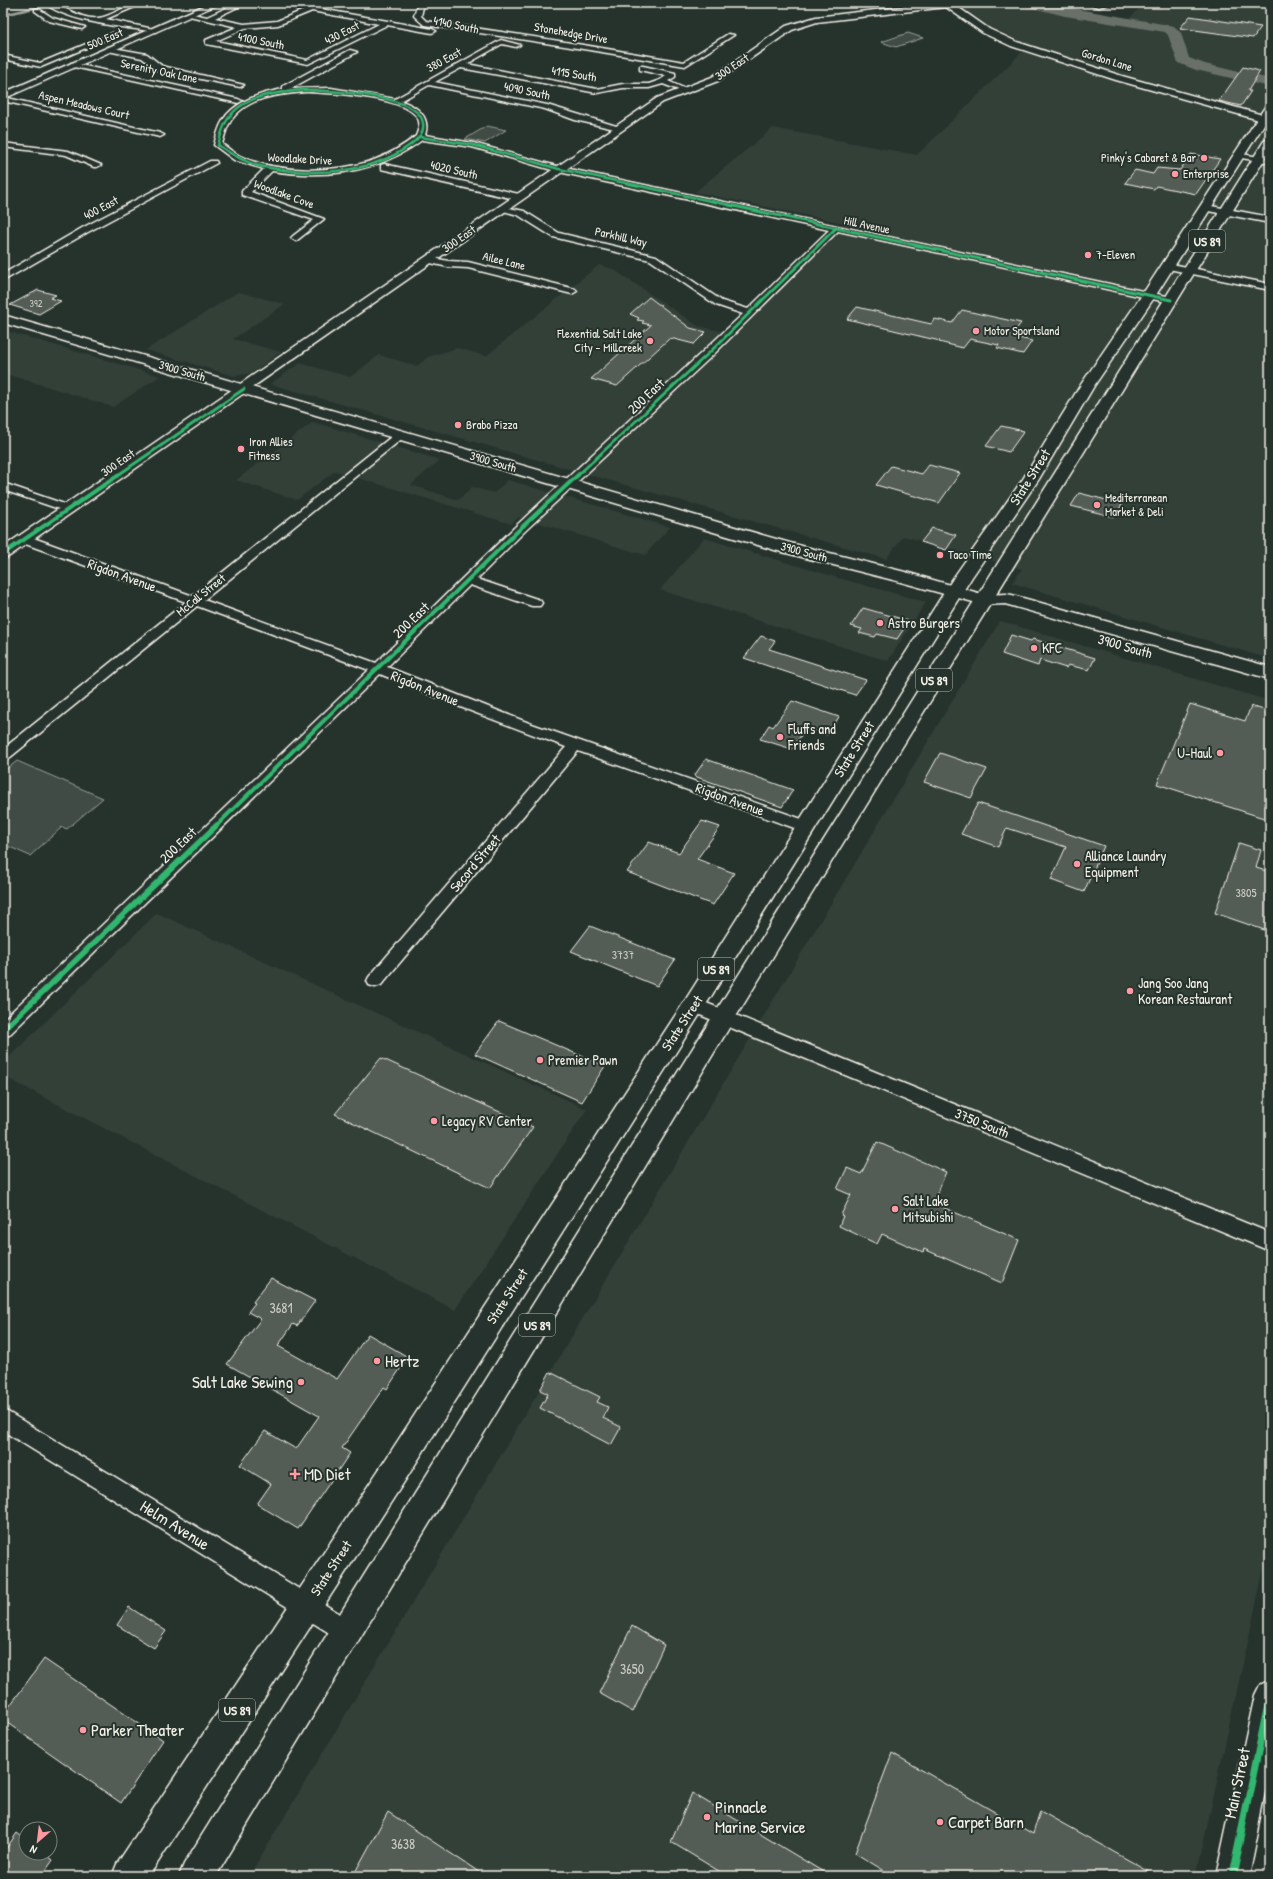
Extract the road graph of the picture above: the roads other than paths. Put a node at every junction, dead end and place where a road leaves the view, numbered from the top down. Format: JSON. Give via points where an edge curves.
{"nodes":[{"id":1,"x":48,"y":3,"type":"edge"},
{"id":2,"x":141,"y":3,"type":"edge"},
{"id":3,"x":217,"y":3,"type":"edge"},
{"id":4,"x":243,"y":3,"type":"edge"},
{"id":5,"x":421,"y":3,"type":"edge"},
{"id":6,"x":947,"y":3,"type":"edge"},
{"id":7,"x":1084,"y":3,"type":"edge"},
{"id":8,"x":1110,"y":3,"type":"edge"},
{"id":9,"x":293,"y":6,"type":"dead end"},
{"id":10,"x":312,"y":9,"type":"junction"},
{"id":11,"x":37,"y":10,"type":"dead end"},
{"id":12,"x":188,"y":16,"type":"junction"},
{"id":13,"x":207,"y":19,"type":"junction"},
{"id":14,"x":98,"y":21,"type":"junction"},
{"id":15,"x":386,"y":23,"type":"junction"},
{"id":16,"x":244,"y":26,"type":"junction"},
{"id":17,"x":101,"y":31,"type":"dead end"},
{"id":18,"x":152,"y":31,"type":"junction"},
{"id":19,"x":441,"y":34,"type":"dead end"},
{"id":20,"x":730,"y":35,"type":"dead end"},
{"id":21,"x":481,"y":42,"type":"dead end"},
{"id":22,"x":498,"y":43,"type":"junction"},
{"id":23,"x":521,"y":46,"type":"dead end"},
{"id":24,"x":111,"y":49,"type":"junction"},
{"id":25,"x":353,"y":52,"type":"dead end"},
{"id":26,"x":3,"y":57,"type":"edge"},
{"id":27,"x":308,"y":62,"type":"joint"},
{"id":28,"x":74,"y":65,"type":"junction"},
{"id":29,"x":459,"y":65,"type":"junction"},
{"id":30,"x":634,"y":66,"type":"dead end"},
{"id":31,"x":663,"y":82,"type":"junction"},
{"id":32,"x":428,"y":83,"type":"junction"},
{"id":33,"x":240,"y":85,"type":"dead end"},
{"id":34,"x":684,"y":90,"type":"junction"},
{"id":35,"x":284,"y":91,"type":"junction"},
{"id":36,"x":3,"y":97,"type":"edge"},
{"id":37,"x":399,"y":99,"type":"dead end"},
{"id":38,"x":238,"y":101,"type":"dead end"},
{"id":39,"x":1270,"y":108,"type":"edge"},
{"id":40,"x":1266,"y":119,"type":"edge"},
{"id":41,"x":619,"y":128,"type":"junction"},
{"id":42,"x":160,"y":135,"type":"dead end"},
{"id":43,"x":420,"y":137,"type":"junction"},
{"id":44,"x":1270,"y":141,"type":"edge"},
{"id":45,"x":3,"y":145,"type":"edge"},
{"id":46,"x":1239,"y":155,"type":"junction"},
{"id":47,"x":1265,"y":160,"type":"edge"},
{"id":48,"x":213,"y":163,"type":"dead end"},
{"id":49,"x":98,"y":165,"type":"dead end"},
{"id":50,"x":384,"y":167,"type":"dead end"},
{"id":51,"x":270,"y":168,"type":"junction"},
{"id":52,"x":559,"y":169,"type":"junction"},
{"id":53,"x":519,"y":197,"type":"junction"},
{"id":54,"x":503,"y":208,"type":"junction"},
{"id":55,"x":1206,"y":208,"type":"junction"},
{"id":56,"x":1226,"y":212,"type":"junction"},
{"id":57,"x":1270,"y":220,"type":"edge"},
{"id":58,"x":836,"y":228,"type":"junction"},
{"id":59,"x":296,"y":238,"type":"dead end"},
{"id":60,"x":429,"y":260,"type":"junction"},
{"id":61,"x":1167,"y":266,"type":"junction"},
{"id":62,"x":1189,"y":271,"type":"junction"},
{"id":63,"x":3,"y":278,"type":"edge"},
{"id":64,"x":1270,"y":287,"type":"edge"},
{"id":65,"x":572,"y":291,"type":"dead end"},
{"id":66,"x":1149,"y":295,"type":"junction"},
{"id":67,"x":1171,"y":300,"type":"junction"},
{"id":68,"x":750,"y":313,"type":"junction"},
{"id":69,"x":3,"y":319,"type":"edge"},
{"id":70,"x":244,"y":389,"type":"junction"},
{"id":71,"x":400,"y":435,"type":"junction"},
{"id":72,"x":570,"y":484,"type":"junction"},
{"id":73,"x":3,"y":486,"type":"edge"},
{"id":74,"x":69,"y":509,"type":"junction"},
{"id":75,"x":24,"y":539,"type":"junction"},
{"id":76,"x":3,"y":554,"type":"edge"},
{"id":77,"x":468,"y":580,"type":"junction"},
{"id":78,"x":954,"y":591,"type":"junction"},
{"id":79,"x":984,"y":600,"type":"junction"},
{"id":80,"x":194,"y":601,"type":"junction"},
{"id":81,"x":536,"y":603,"type":"dead end"},
{"id":82,"x":378,"y":668,"type":"junction"},
{"id":83,"x":1270,"y":673,"type":"edge"},
{"id":84,"x":1270,"y":687,"type":"edge"},
{"id":85,"x":576,"y":744,"type":"junction"},
{"id":86,"x":3,"y":756,"type":"edge"},
{"id":87,"x":805,"y":826,"type":"junction"},
{"id":88,"x":375,"y":982,"type":"dead end"},
{"id":89,"x":694,"y":1004,"type":"junction"},
{"id":90,"x":724,"y":1017,"type":"junction"},
{"id":91,"x":3,"y":1030,"type":"edge"},
{"id":92,"x":1270,"y":1242,"type":"edge"},
{"id":93,"x":3,"y":1419,"type":"edge"},
{"id":94,"x":305,"y":1606,"type":"junction"},
{"id":95,"x":347,"y":1632,"type":"junction"},
{"id":96,"x":1270,"y":1695,"type":"edge"},
{"id":97,"x":129,"y":1876,"type":"edge"},
{"id":98,"x":196,"y":1876,"type":"edge"},
{"id":99,"x":1232,"y":1876,"type":"edge"}],
"edges":[{"from":1,"to":14,"type":"street","via":[[67,13]]},
{"from":2,"to":14,"type":"street"},
{"from":3,"to":12,"type":"street","name":"500 East"},
{"from":4,"to":13,"type":"street"},
{"from":5,"to":20,"type":"street","name":"Stonehedge Drive","via":[[417,16],[424,23],[535,38],[575,47],[685,64]]},
{"from":6,"to":34,"type":"street","name":"300 East","via":[[795,25],[720,77]]},
{"from":6,"to":40,"type":"street","name":"Gordon Lane","via":[[986,31],[1014,44],[1119,78]]},
{"from":7,"to":8,"type":"street"},
{"from":9,"to":10,"type":"street","name":"4140 South"},
{"from":10,"to":15,"type":"street","name":"4140 South"},
{"from":10,"to":16,"type":"street","via":[[278,23]]},
{"from":11,"to":14,"type":"street","via":[[51,20],[85,28]]},
{"from":12,"to":13,"type":"street"},
{"from":12,"to":18,"type":"street","name":"500 East"},
{"from":13,"to":16,"type":"street"},
{"from":14,"to":18,"type":"street"},
{"from":15,"to":19,"type":"street","name":"4140 South"},
{"from":15,"to":27,"type":"street","name":"430 East"},
{"from":16,"to":27,"type":"street","name":"4100 South","via":[[210,42]]},
{"from":17,"to":26,"type":"street","via":[[115,34],[41,65]]},
{"from":18,"to":24,"type":"street","name":"500 East"},
{"from":21,"to":22,"type":"street","name":"4140 South"},
{"from":22,"to":23,"type":"street","name":"4140 South"},
{"from":22,"to":29,"type":"street","name":"380 East"},
{"from":24,"to":28,"type":"street","name":"500 East"},
{"from":24,"to":33,"type":"street","via":[[144,56],[160,68]]},
{"from":25,"to":35,"type":"street","via":[[288,86]]},
{"from":28,"to":36,"type":"street","name":"500 East"},
{"from":28,"to":38,"type":"street","name":"Serenity Oak Lane"},
{"from":29,"to":31,"type":"street","name":"4115 South","via":[[597,91],[624,86],[649,86]]},
{"from":29,"to":32,"type":"street","name":"380 East"},
{"from":30,"to":31,"type":"street","via":[[672,75]]},
{"from":31,"to":34,"type":"street"},
{"from":32,"to":37,"type":"street","name":"380 East"},
{"from":32,"to":41,"type":"street","name":"4090 South","via":[[547,107]]},
{"from":34,"to":41,"type":"street","name":"300 East","via":[[660,100]]},
{"from":35,"to":43,"type":"street","name":"Woodlake Drive","via":[[334,90],[405,105],[422,118],[423,128]]},
{"from":35,"to":51,"type":"street","name":"Woodlake Drive","via":[[237,108],[218,140],[218,146],[235,158]]},
{"from":36,"to":42,"type":"street","name":"Aspen Meadows Court"},
{"from":39,"to":40,"type":"main road","name":"State Street","number":"US 89"},
{"from":40,"to":46,"type":"main road","name":"State Street","number":"US 89"},
{"from":41,"to":52,"type":"street","name":"300 East"},
{"from":43,"to":51,"type":"street","name":"Woodlake Drive","via":[[386,158],[348,169],[296,171]]},
{"from":43,"to":52,"type":"street","via":[[432,137],[485,148]]},
{"from":44,"to":47,"type":"main road","name":"State Street","number":"US 89"},
{"from":45,"to":49,"type":"street","via":[[68,153]]},
{"from":46,"to":47,"type":"street"},
{"from":46,"to":55,"type":"main road","name":"State Street","number":"US 89"},
{"from":47,"to":56,"type":"main road","name":"State Street","number":"US 89"},
{"from":48,"to":63,"type":"street","name":"400 East","via":[[85,230]]},
{"from":50,"to":53,"type":"street","name":"4020 South"},
{"from":51,"to":59,"type":"street","name":"Woodlake Cove","via":[[245,193],[320,219]]},
{"from":52,"to":53,"type":"street","name":"300 East"},
{"from":52,"to":58,"type":"street","name":"Hill Avenue"},
{"from":53,"to":54,"type":"street","name":"300 East"},
{"from":54,"to":60,"type":"street","name":"300 East"},
{"from":54,"to":68,"type":"street","name":"Parkhill Way","via":[[520,213],[556,235],[653,258],[719,303]]},
{"from":55,"to":56,"type":"street"},
{"from":55,"to":61,"type":"main road","name":"State Street","number":"US 89"},
{"from":56,"to":57,"type":"street"},
{"from":56,"to":62,"type":"main road","name":"State Street","number":"US 89"},
{"from":58,"to":66,"type":"street","name":"Hill Avenue"},
{"from":58,"to":68,"type":"street","name":"200 East"},
{"from":60,"to":65,"type":"street","name":"Ailee Lane","via":[[468,265]]},
{"from":60,"to":70,"type":"street","name":"300 East"},
{"from":61,"to":62,"type":"street"},
{"from":61,"to":66,"type":"main road","name":"State Street","number":"US 89"},
{"from":62,"to":64,"type":"street"},
{"from":62,"to":67,"type":"main road","name":"State Street","number":"US 89"},
{"from":66,"to":67,"type":"street","name":"Hill Avenue"},
{"from":66,"to":78,"type":"main road","name":"State Street","number":"US 89","via":[[1087,386],[1031,479]]},
{"from":67,"to":79,"type":"main road","name":"State Street","number":"US 89"},
{"from":68,"to":72,"type":"street","name":"200 East"},
{"from":69,"to":70,"type":"main road","name":"3900 South"},
{"from":70,"to":71,"type":"main road","name":"3900 South"},
{"from":70,"to":74,"type":"street","name":"300 East"},
{"from":71,"to":72,"type":"main road","name":"3900 South"},
{"from":71,"to":80,"type":"street","name":"McCall Street"},
{"from":72,"to":77,"type":"street","name":"200 East"},
{"from":72,"to":78,"type":"main road","name":"3900 South","via":[[784,547]]},
{"from":73,"to":74,"type":"street"},
{"from":74,"to":75,"type":"street","name":"300 East"},
{"from":75,"to":76,"type":"street","name":"300 East"},
{"from":75,"to":80,"type":"street","name":"Rigdon Avenue"},
{"from":77,"to":81,"type":"street"},
{"from":77,"to":82,"type":"street","name":"200 East"},
{"from":78,"to":79,"type":"main road","name":"3900 South"},
{"from":78,"to":87,"type":"main road","name":"State Street","number":"US 89"},
{"from":79,"to":83,"type":"main road","name":"3900 South","via":[[1006,599]]},
{"from":79,"to":84,"type":"main road","name":"3900 South","via":[[999,611]]},
{"from":79,"to":90,"type":"main road","name":"State Street","number":"US 89"},
{"from":80,"to":82,"type":"street","name":"Rigdon Avenue"},
{"from":80,"to":86,"type":"street","name":"McCall Street"},
{"from":82,"to":85,"type":"street","name":"Rigdon Avenue","via":[[399,679]]},
{"from":82,"to":91,"type":"street","name":"200 East"},
{"from":85,"to":87,"type":"street","name":"Rigdon Avenue"},
{"from":85,"to":88,"type":"street","name":"Secord Street"},
{"from":87,"to":89,"type":"main road","name":"State Street","number":"US 89"},
{"from":89,"to":90,"type":"street","name":"3750 South"},
{"from":89,"to":94,"type":"main road","name":"State Street","number":"US 89"},
{"from":90,"to":92,"type":"street","name":"3750 South"},
{"from":90,"to":95,"type":"main road","name":"State Street","number":"US 89"},
{"from":93,"to":94,"type":"street","name":"Helm Avenue"},
{"from":94,"to":95,"type":"street","name":"Helm Avenue"},
{"from":94,"to":97,"type":"main road","name":"State Street","number":"US 89"},
{"from":95,"to":98,"type":"main road","name":"State Street","number":"US 89"},
{"from":96,"to":99,"type":"street","name":"Main Street"}]}
